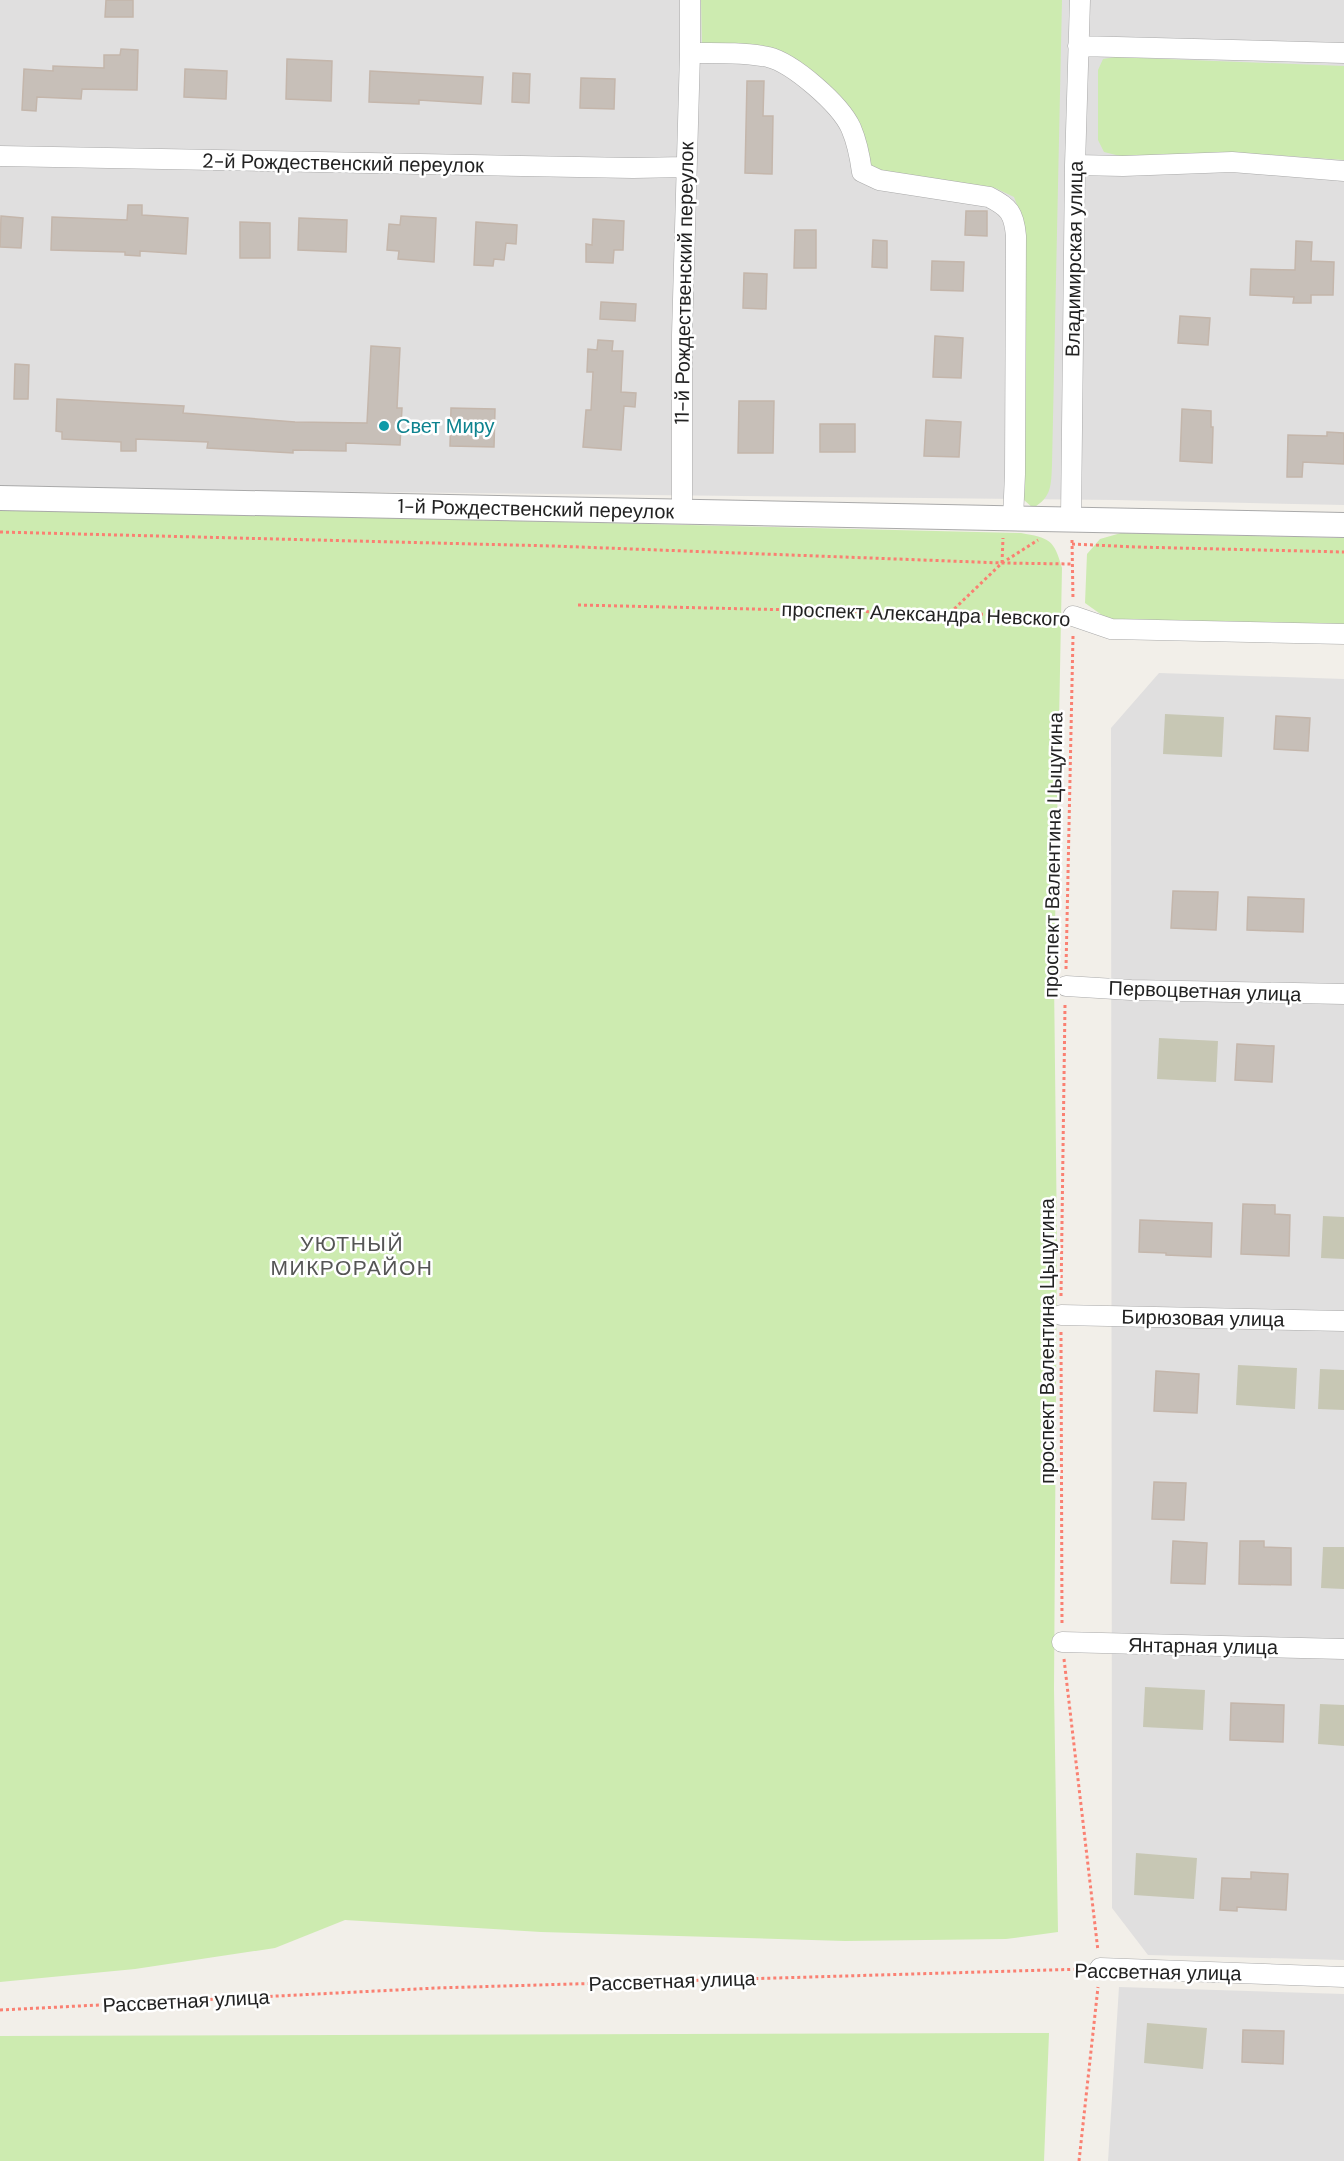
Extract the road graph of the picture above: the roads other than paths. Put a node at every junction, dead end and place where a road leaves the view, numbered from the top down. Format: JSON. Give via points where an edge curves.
{"nodes":[{"id":1,"x":690,"y":0,"type":"edge"},
{"id":2,"x":1080,"y":0,"type":"edge"},
{"id":3,"x":1078,"y":46,"type":"junction"},
{"id":4,"x":690,"y":53,"type":"junction"},
{"id":5,"x":1344,"y":53,"type":"edge"},
{"id":6,"x":0,"y":156,"type":"edge"},
{"id":7,"x":1075,"y":165,"type":"junction"},
{"id":8,"x":685,"y":167,"type":"junction"},
{"id":9,"x":1344,"y":171,"type":"edge"},
{"id":10,"x":0,"y":498,"type":"edge"},
{"id":11,"x":682,"y":512,"type":"junction"},
{"id":12,"x":1071,"y":518,"type":"junction"},
{"id":13,"x":1013,"y":519,"type":"junction"},
{"id":14,"x":1344,"y":525,"type":"edge"},
{"id":15,"x":1073,"y":616,"type":"road end"},
{"id":16,"x":1344,"y":634,"type":"edge"},
{"id":17,"x":1065,"y":986,"type":"road end"},
{"id":18,"x":1344,"y":994,"type":"edge"},
{"id":19,"x":1061,"y":1315,"type":"road end"},
{"id":20,"x":1344,"y":1321,"type":"edge"},
{"id":21,"x":1062,"y":1642,"type":"road end"},
{"id":22,"x":1344,"y":1649,"type":"edge"},
{"id":23,"x":1100,"y":1968,"type":"road end"},
{"id":24,"x":1344,"y":1977,"type":"edge"}],
"edges":[{"from":1,"to":4,"type":"street","name":"11-й Рождественский переулок"},
{"from":2,"to":3,"type":"street","name":"Владимирская улица"},
{"from":3,"to":5,"type":"street"},
{"from":3,"to":7,"type":"street","name":"Владимирская улица"},
{"from":4,"to":8,"type":"street","name":"11-й Рождественский переулок"},
{"from":4,"to":13,"type":"street","via":[[770,57],[801,72],[850,125],[862,172],[879,180],[989,197],[1004,204],[1015,219]]},
{"from":6,"to":8,"type":"street","name":"2-й Рождественский переулок"},
{"from":7,"to":9,"type":"street","via":[[1232,162]]},
{"from":7,"to":12,"type":"street","name":"Владимирская улица"},
{"from":8,"to":11,"type":"street","name":"11-й Рождественский переулок"},
{"from":10,"to":11,"type":"street","name":"1-й Рождественский переулок"},
{"from":11,"to":13,"type":"street","name":"1-й Рождественский переулок"},
{"from":12,"to":13,"type":"street","name":"1-й Рождественский переулок"},
{"from":12,"to":14,"type":"street","name":"1-й Рождественский переулок"},
{"from":15,"to":16,"type":"street","name":"проспект Александра Невского","via":[[1111,630]]},
{"from":17,"to":18,"type":"street","name":"Первоцветная улица"},
{"from":19,"to":20,"type":"street","name":"Бирюзовая улица"},
{"from":21,"to":22,"type":"street","name":"Янтарная улица"},
{"from":23,"to":24,"type":"street","name":"Рассветная улица"}]}
